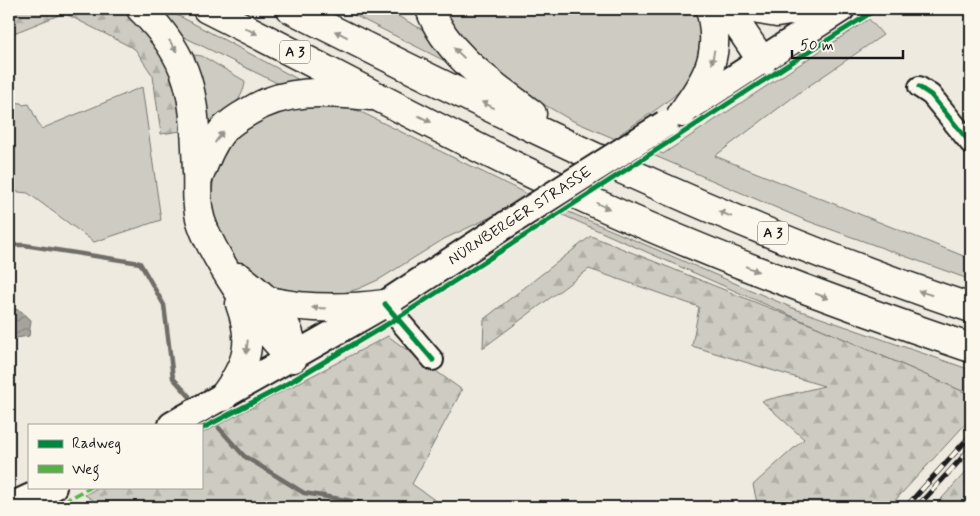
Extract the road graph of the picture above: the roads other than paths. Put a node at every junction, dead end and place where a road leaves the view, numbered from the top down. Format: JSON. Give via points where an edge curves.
{"nodes":[{"id":1,"x":141,"y":9,"type":"edge"},
{"id":2,"x":207,"y":9,"type":"edge"},
{"id":3,"x":290,"y":9,"type":"edge"},
{"id":4,"x":430,"y":9,"type":"edge"},
{"id":5,"x":710,"y":9,"type":"edge"},
{"id":6,"x":726,"y":9,"type":"edge"},
{"id":7,"x":753,"y":9,"type":"edge"},
{"id":8,"x":803,"y":9,"type":"edge"},
{"id":9,"x":841,"y":9,"type":"edge"},
{"id":10,"x":762,"y":61,"type":"junction"},
{"id":11,"x":919,"y":87,"type":"dead end"},
{"id":12,"x":382,"y":97,"type":"junction"},
{"id":13,"x":673,"y":118,"type":"junction"},
{"id":14,"x":971,"y":144,"type":"edge"},
{"id":15,"x":579,"y":149,"type":"junction"},
{"id":16,"x":198,"y":180,"type":"junction"},
{"id":17,"x":226,"y":268,"type":"junction"},
{"id":18,"x":270,"y":301,"type":"junction"},
{"id":19,"x":385,"y":304,"type":"junction"},
{"id":20,"x":971,"y":308,"type":"edge"},
{"id":21,"x":971,"y":348,"type":"edge"},
{"id":22,"x":293,"y":358,"type":"junction"},
{"id":23,"x":433,"y":360,"type":"dead end"},
{"id":24,"x":223,"y":397,"type":"junction"},
{"id":25,"x":183,"y":419,"type":"edge"},
{"id":26,"x":42,"y":497,"type":"edge"},
{"id":27,"x":9,"y":507,"type":"edge"}],
"edges":[{"from":1,"to":16,"type":"highway","one_way":true,"via":[[173,45],[190,84]]},
{"from":2,"to":12,"type":"highway","number":"A 3","one_way":true},
{"from":15,"to":3,"type":"highway","number":"A 3","one_way":true},
{"from":15,"to":4,"type":"highway","one_way":true,"via":[[461,56],[436,25]]},
{"from":5,"to":13,"type":"highway","one_way":true,"via":[[715,34],[713,59],[696,94]]},
{"from":6,"to":10,"type":"highway"},
{"from":7,"to":8,"type":"highway","via":[[777,13]]},
{"from":9,"to":10,"type":"main road","name":"NÜRNBERGER STRASSE"},
{"from":10,"to":13,"type":"main road","name":"NÜRNBERGER STRASSE"},
{"from":11,"to":14,"type":"street","via":[[931,95]]},
{"from":16,"to":12,"type":"highway","one_way":true,"via":[[214,143],[224,130],[264,102],[293,93],[313,92]]},
{"from":12,"to":21,"type":"highway","number":"A 3","one_way":true,"via":[[547,181],[648,227],[864,312]]},
{"from":13,"to":19,"type":"main road","name":"NÜRNBERGER STRASSE","bridge":true},
{"from":20,"to":15,"type":"highway","number":"A 3","one_way":true,"via":[[883,279]]},
{"from":16,"to":17,"type":"highway","via":[[196,198],[203,229]]},
{"from":17,"to":18,"type":"highway"},
{"from":17,"to":22,"type":"highway","via":[[265,330]]},
{"from":17,"to":24,"type":"highway","one_way":true,"via":[[245,318],[248,350],[235,381]]},
{"from":19,"to":18,"type":"highway","one_way":true,"via":[[348,309]]},
{"from":18,"to":22,"type":"highway","via":[[291,336]]},
{"from":19,"to":22,"type":"main road","name":"NÜRNBERGER STRASSE"},
{"from":19,"to":23,"type":"street"},
{"from":22,"to":24,"type":"main road","name":"NÜRNBERGER STRASSE"},
{"from":24,"to":25,"type":"main road","name":"NÜRNBERGER STRASSE"},
{"from":26,"to":27,"type":"main road"}]}
